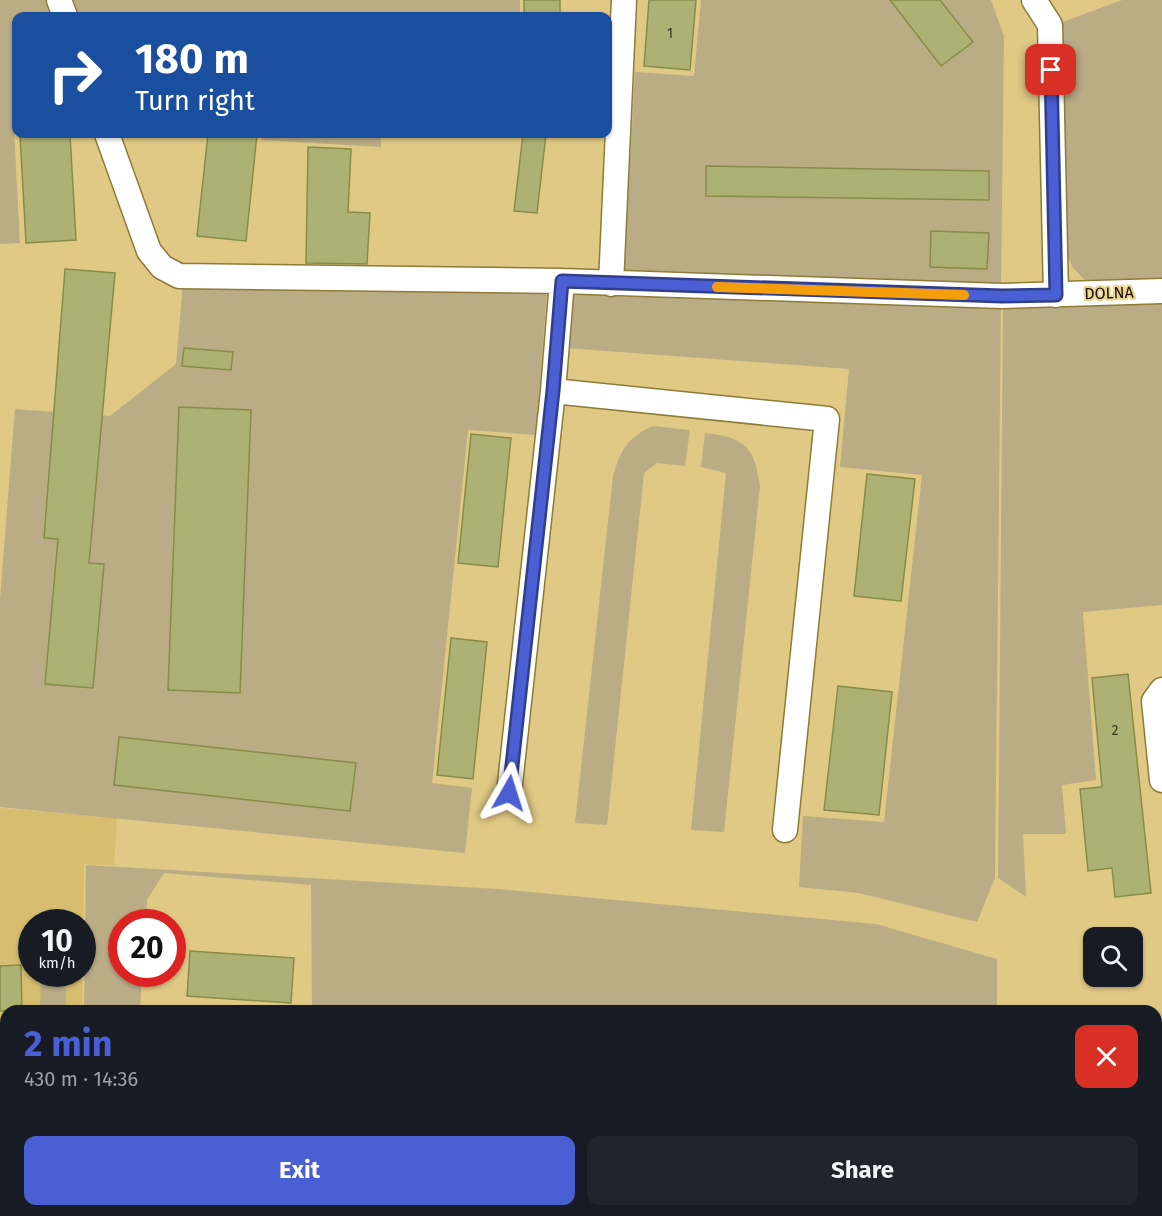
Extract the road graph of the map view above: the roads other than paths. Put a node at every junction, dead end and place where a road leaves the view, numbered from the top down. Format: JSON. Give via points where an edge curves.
{"nodes":[{"id":1,"x":624,"y":0,"type":"edge"},
{"id":2,"x":1034,"y":0,"type":"edge"},
{"id":3,"x":108,"y":138,"type":"edge"},
{"id":4,"x":562,"y":281,"type":"junction"},
{"id":5,"x":611,"y":284,"type":"junction"},
{"id":6,"x":1162,"y":291,"type":"edge"},
{"id":7,"x":1056,"y":295,"type":"junction"},
{"id":8,"x":553,"y":391,"type":"junction"},
{"id":9,"x":1162,"y":690,"type":"edge"},
{"id":10,"x":1162,"y":780,"type":"edge"},
{"id":11,"x":509,"y":793,"type":"dead end"},
{"id":12,"x":785,"y":830,"type":"dead end"}],
"edges":[{"from":1,"to":5,"type":"street"},
{"from":2,"to":7,"type":"street","via":[[1050,25]]},
{"from":3,"to":4,"type":"street","name":"DOLNA","via":[[149,251],[162,267],[179,276]]},
{"from":4,"to":5,"type":"street","name":"DOLNA"},
{"from":4,"to":8,"type":"street"},
{"from":5,"to":7,"type":"street","name":"DOLNA"},
{"from":6,"to":7,"type":"street","name":"DOLNA"},
{"from":8,"to":11,"type":"street"},
{"from":8,"to":12,"type":"street","via":[[827,419]]},
{"from":9,"to":10,"type":"street","via":[[1154,701]]}]}
